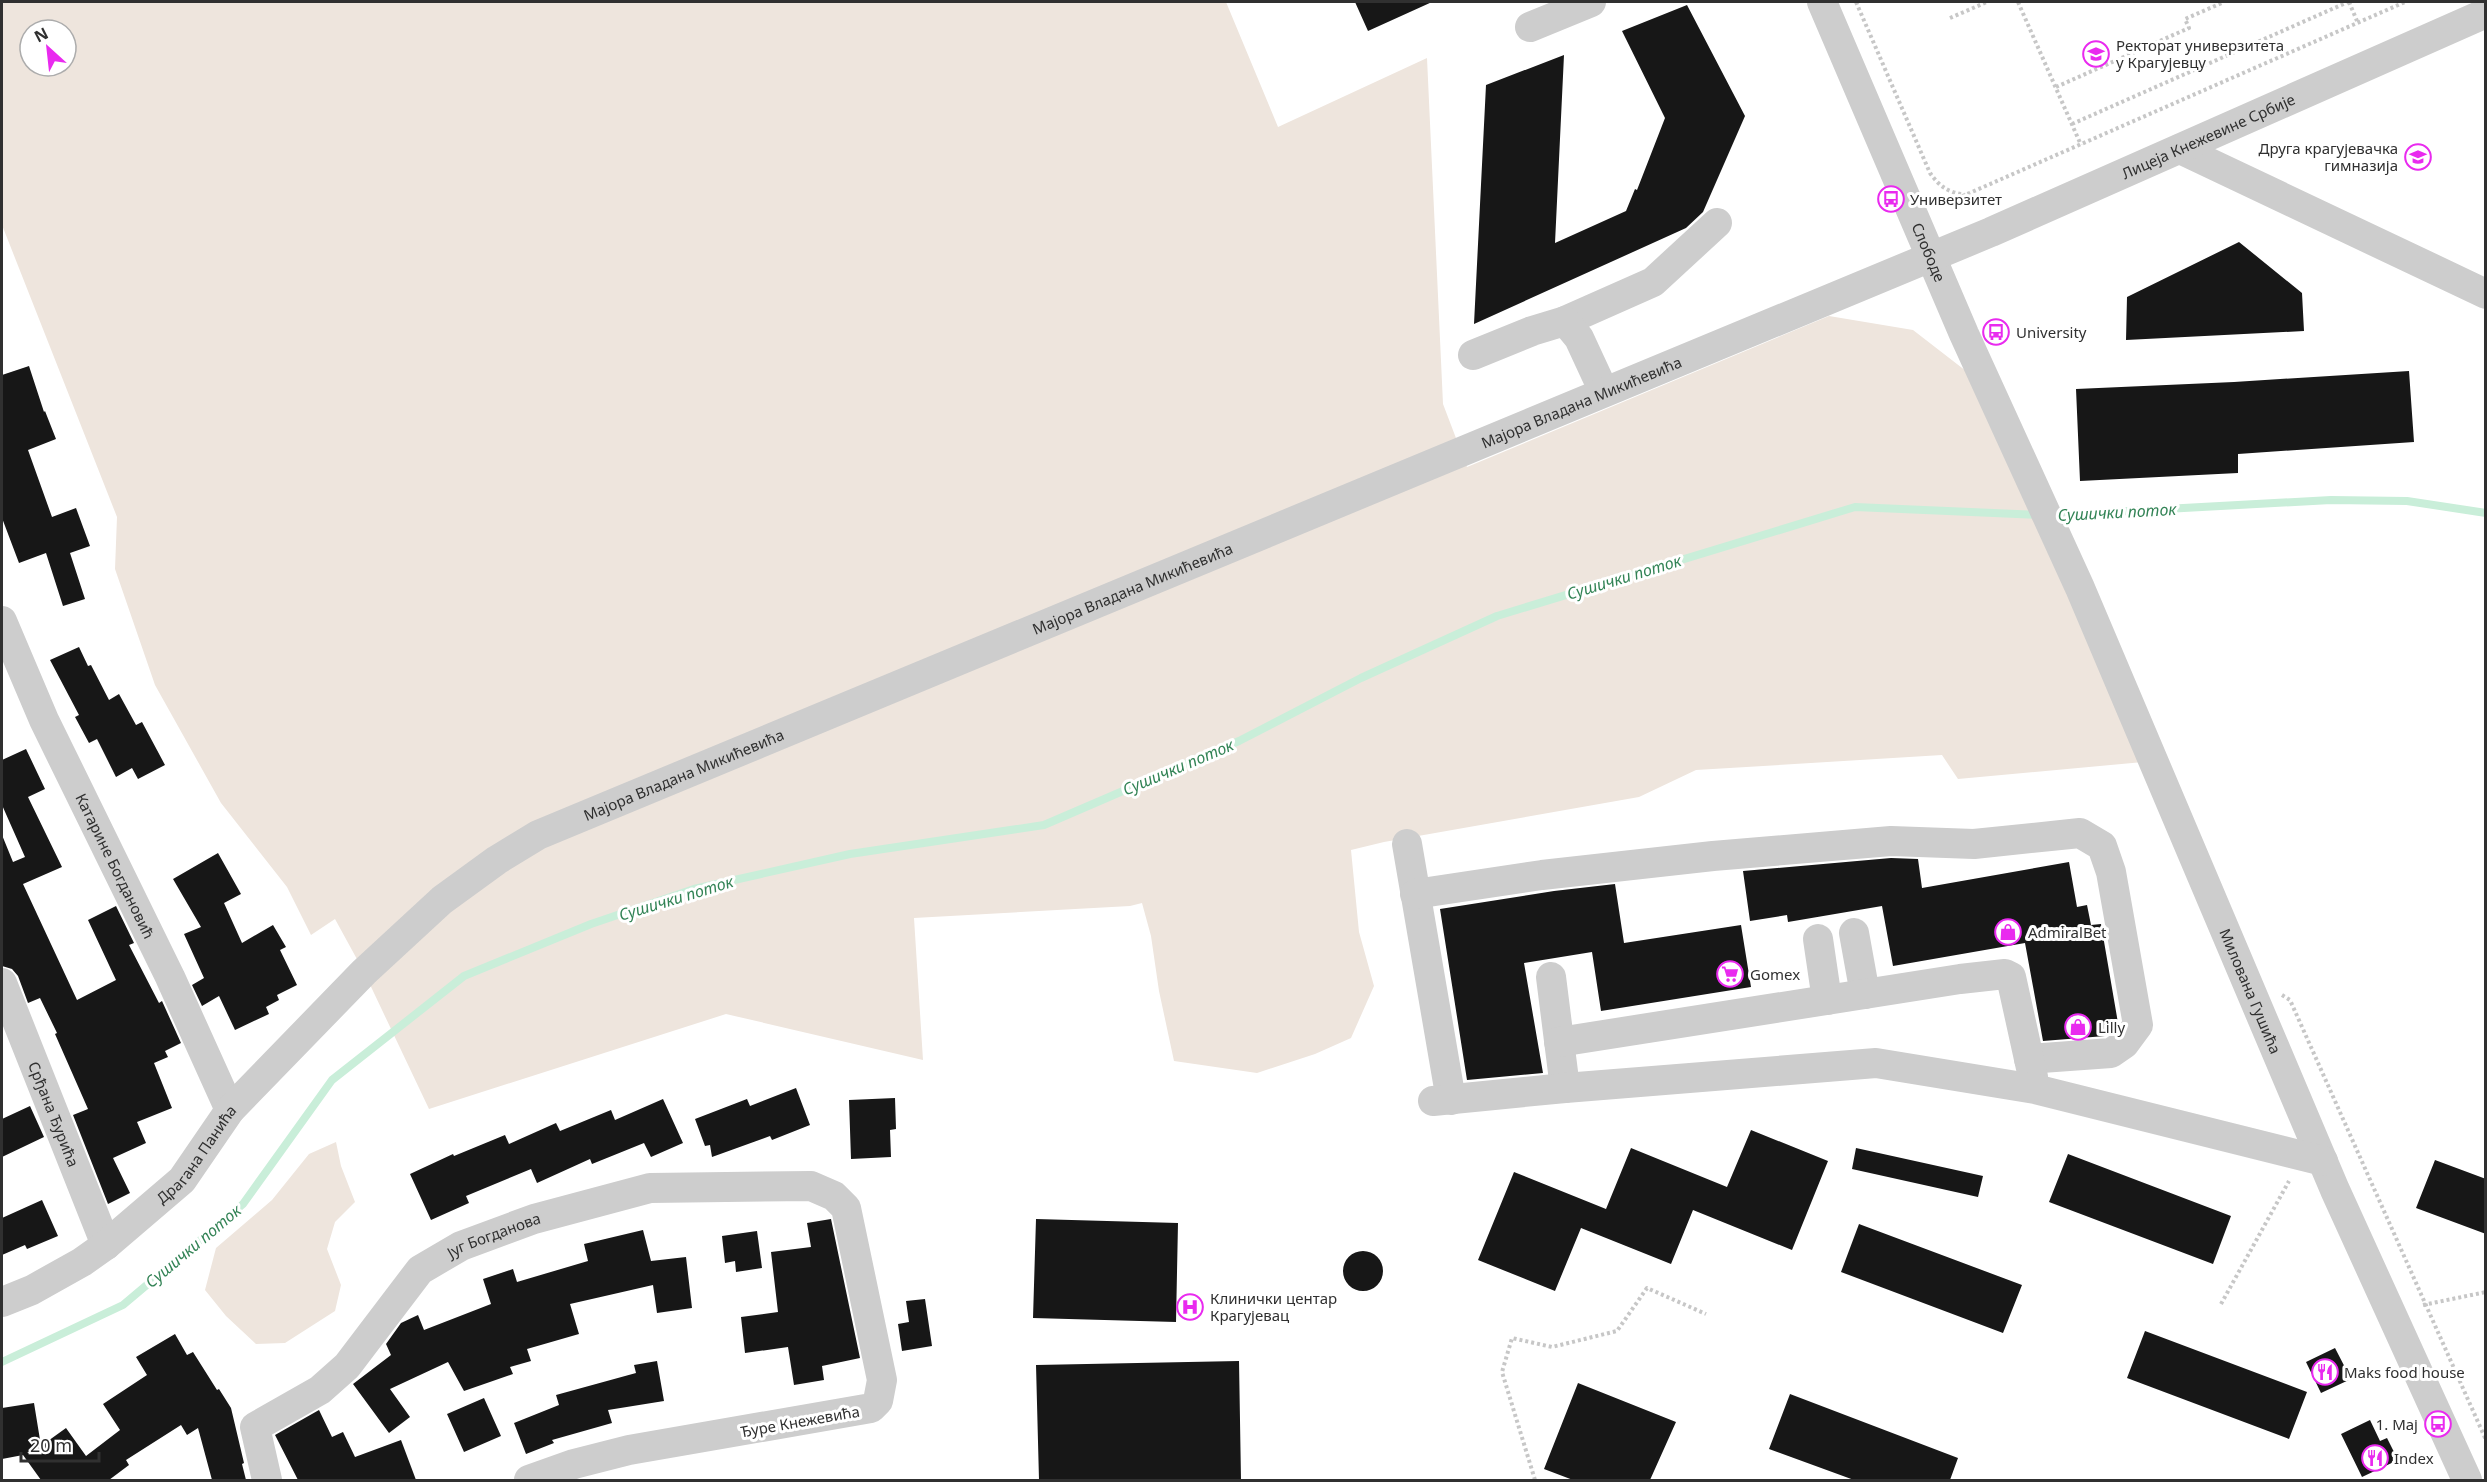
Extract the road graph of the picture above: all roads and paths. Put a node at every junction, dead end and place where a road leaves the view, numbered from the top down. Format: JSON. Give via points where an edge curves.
{"nodes":[{"id":1,"x":1591,"y":2,"type":"edge"},
{"id":2,"x":1821,"y":2,"type":"edge"},
{"id":3,"x":1856,"y":2,"type":"edge"},
{"id":4,"x":1987,"y":2,"type":"edge"},
{"id":5,"x":2018,"y":2,"type":"edge"},
{"id":6,"x":2224,"y":2,"type":"edge"},
{"id":7,"x":2349,"y":2,"type":"edge"},
{"id":8,"x":2405,"y":2,"type":"edge"},
{"id":9,"x":2486,"y":13,"type":"edge"},
{"id":10,"x":1950,"y":18,"type":"dead end"},
{"id":11,"x":2357,"y":21,"type":"junction"},
{"id":12,"x":1530,"y":27,"type":"dead end"},
{"id":13,"x":2056,"y":87,"type":"junction"},
{"id":14,"x":2072,"y":124,"type":"junction"},
{"id":15,"x":2081,"y":145,"type":"junction"},
{"id":16,"x":2180,"y":148,"type":"junction"},
{"id":17,"x":1965,"y":195,"type":"junction"},
{"id":18,"x":1914,"y":217,"type":"junction"},
{"id":19,"x":1717,"y":223,"type":"dead end"},
{"id":20,"x":1931,"y":257,"type":"junction"},
{"id":21,"x":2486,"y":294,"type":"edge"},
{"id":22,"x":1566,"y":321,"type":"junction"},
{"id":23,"x":1473,"y":355,"type":"dead end"},
{"id":24,"x":1604,"y":392,"type":"junction"},
{"id":25,"x":2041,"y":498,"type":"joint"},
{"id":26,"x":2,"y":621,"type":"edge"},
{"id":27,"x":1407,"y":844,"type":"dead end"},
{"id":28,"x":1415,"y":894,"type":"junction"},
{"id":29,"x":1854,"y":933,"type":"dead end"},
{"id":30,"x":1818,"y":939,"type":"dead end"},
{"id":31,"x":364,"y":972,"type":"joint"},
{"id":32,"x":1551,"y":977,"type":"dead end"},
{"id":33,"x":2,"y":983,"type":"edge"},
{"id":34,"x":2249,"y":986,"type":"junction"},
{"id":35,"x":1865,"y":994,"type":"junction"},
{"id":36,"x":1827,"y":1000,"type":"junction"},
{"id":37,"x":1559,"y":1042,"type":"junction"},
{"id":38,"x":2029,"y":1059,"type":"junction"},
{"id":39,"x":1564,"y":1088,"type":"junction"},
{"id":40,"x":2035,"y":1089,"type":"junction"},
{"id":41,"x":230,"y":1110,"type":"junction"},
{"id":42,"x":2285,"y":1152,"type":"junction"},
{"id":43,"x":2323,"y":1161,"type":"junction"},
{"id":44,"x":846,"y":1208,"type":"joint"},
{"id":45,"x":106,"y":1245,"type":"junction"},
{"id":46,"x":2486,"y":1292,"type":"edge"},
{"id":47,"x":2,"y":1302,"type":"edge"},
{"id":48,"x":2221,"y":1304,"type":"dead end"},
{"id":49,"x":2424,"y":1305,"type":"junction"},
{"id":50,"x":2390,"y":1312,"type":"junction"},
{"id":51,"x":1706,"y":1314,"type":"dead end"},
{"id":52,"x":2486,"y":1440,"type":"edge"},
{"id":53,"x":2486,"y":1479,"type":"edge"},
{"id":54,"x":267,"y":1480,"type":"edge"},
{"id":55,"x":529,"y":1480,"type":"edge"},
{"id":56,"x":1535,"y":1480,"type":"edge"},
{"id":57,"x":2467,"y":1480,"type":"edge"},
{"id":58,"x":2481,"y":1480,"type":"edge"}],
"edges":[{"from":1,"to":12,"type":"street"},
{"from":2,"to":18,"type":"street","name":"Слободе"},
{"from":3,"to":17,"type":"path","via":[[1930,173],[1949,192]]},
{"from":4,"to":10,"type":"path"},
{"from":5,"to":13,"type":"path"},
{"from":6,"to":13,"type":"path","via":[[2185,19],[2189,28]]},
{"from":7,"to":11,"type":"path"},
{"from":7,"to":14,"type":"path"},
{"from":8,"to":11,"type":"path"},
{"from":9,"to":16,"type":"street","name":"Лицеја Кнежевине Србије"},
{"from":11,"to":15,"type":"path"},
{"from":13,"to":14,"type":"path"},
{"from":14,"to":15,"type":"path"},
{"from":15,"to":17,"type":"path"},
{"from":16,"to":20,"type":"street","name":"Лицеја Кнежевине Србије"},
{"from":16,"to":21,"type":"street"},
{"from":17,"to":18,"type":"path"},
{"from":18,"to":20,"type":"street","name":"Слободе"},
{"from":19,"to":22,"type":"street","via":[[1653,282]]},
{"from":20,"to":24,"type":"street","name":"Мајора Владана Микићевића"},
{"from":20,"to":25,"type":"street","name":"Слободе"},
{"from":22,"to":23,"type":"street"},
{"from":22,"to":24,"type":"street","via":[[1579,338]]},
{"from":24,"to":31,"type":"street","name":"Мајора Владана Микићевића","via":[[538,835],[441,900]]},
{"from":25,"to":34,"type":"street","name":"Милована Гушића"},
{"from":26,"to":41,"type":"street","name":"Катарине Богдановић","via":[[49,730],[170,977]]},
{"from":27,"to":28,"type":"street"},
{"from":28,"to":38,"type":"street","via":[[1724,855],[1891,841],[1974,844],[2080,834],[2102,846],[2111,872],[2138,1025],[2124,1044],[2111,1053]]},
{"from":28,"to":39,"type":"street","via":[[1442,1101]]},
{"from":29,"to":35,"type":"street"},
{"from":30,"to":36,"type":"street"},
{"from":31,"to":41,"type":"street","name":"Драгана Панића"},
{"from":32,"to":37,"type":"street"},
{"from":33,"to":45,"type":"street","name":"Срђана Ђурића"},
{"from":34,"to":43,"type":"street","name":"Милована Гушића"},
{"from":34,"to":49,"type":"path","via":[[2290,1000]]},
{"from":35,"to":36,"type":"street"},
{"from":35,"to":38,"type":"street","via":[[1995,974],[2012,977]]},
{"from":36,"to":37,"type":"street"},
{"from":37,"to":39,"type":"street"},
{"from":38,"to":40,"type":"street"},
{"from":39,"to":40,"type":"street","via":[[1876,1063]]},
{"from":40,"to":42,"type":"street"},
{"from":41,"to":45,"type":"street","name":"Драгана Панића","via":[[182,1180]]},
{"from":42,"to":43,"type":"street"},
{"from":42,"to":48,"type":"path","via":[[2290,1178]]},
{"from":43,"to":50,"type":"street","name":"Милована Гушића"},
{"from":44,"to":54,"type":"street","name":"Југ Богданова","via":[[834,1196],[812,1186],[650,1188],[534,1219],[461,1246],[420,1269],[347,1366],[320,1390],[255,1427]]},
{"from":44,"to":55,"type":"street","name":"Ђуре Кнежевића","via":[[882,1380],[878,1401],[872,1407],[628,1450]]},
{"from":45,"to":47,"type":"street","name":"Драгана Панића","via":[[54,1279]]},
{"from":46,"to":49,"type":"path"},
{"from":49,"to":50,"type":"path"},
{"from":49,"to":52,"type":"path"},
{"from":50,"to":57,"type":"street","name":"Милована Гушића"},
{"from":51,"to":56,"type":"path","via":[[1647,1288],[1617,1331],[1552,1347],[1512,1338],[1502,1372]]},
{"from":53,"to":58,"type":"street"}]}
